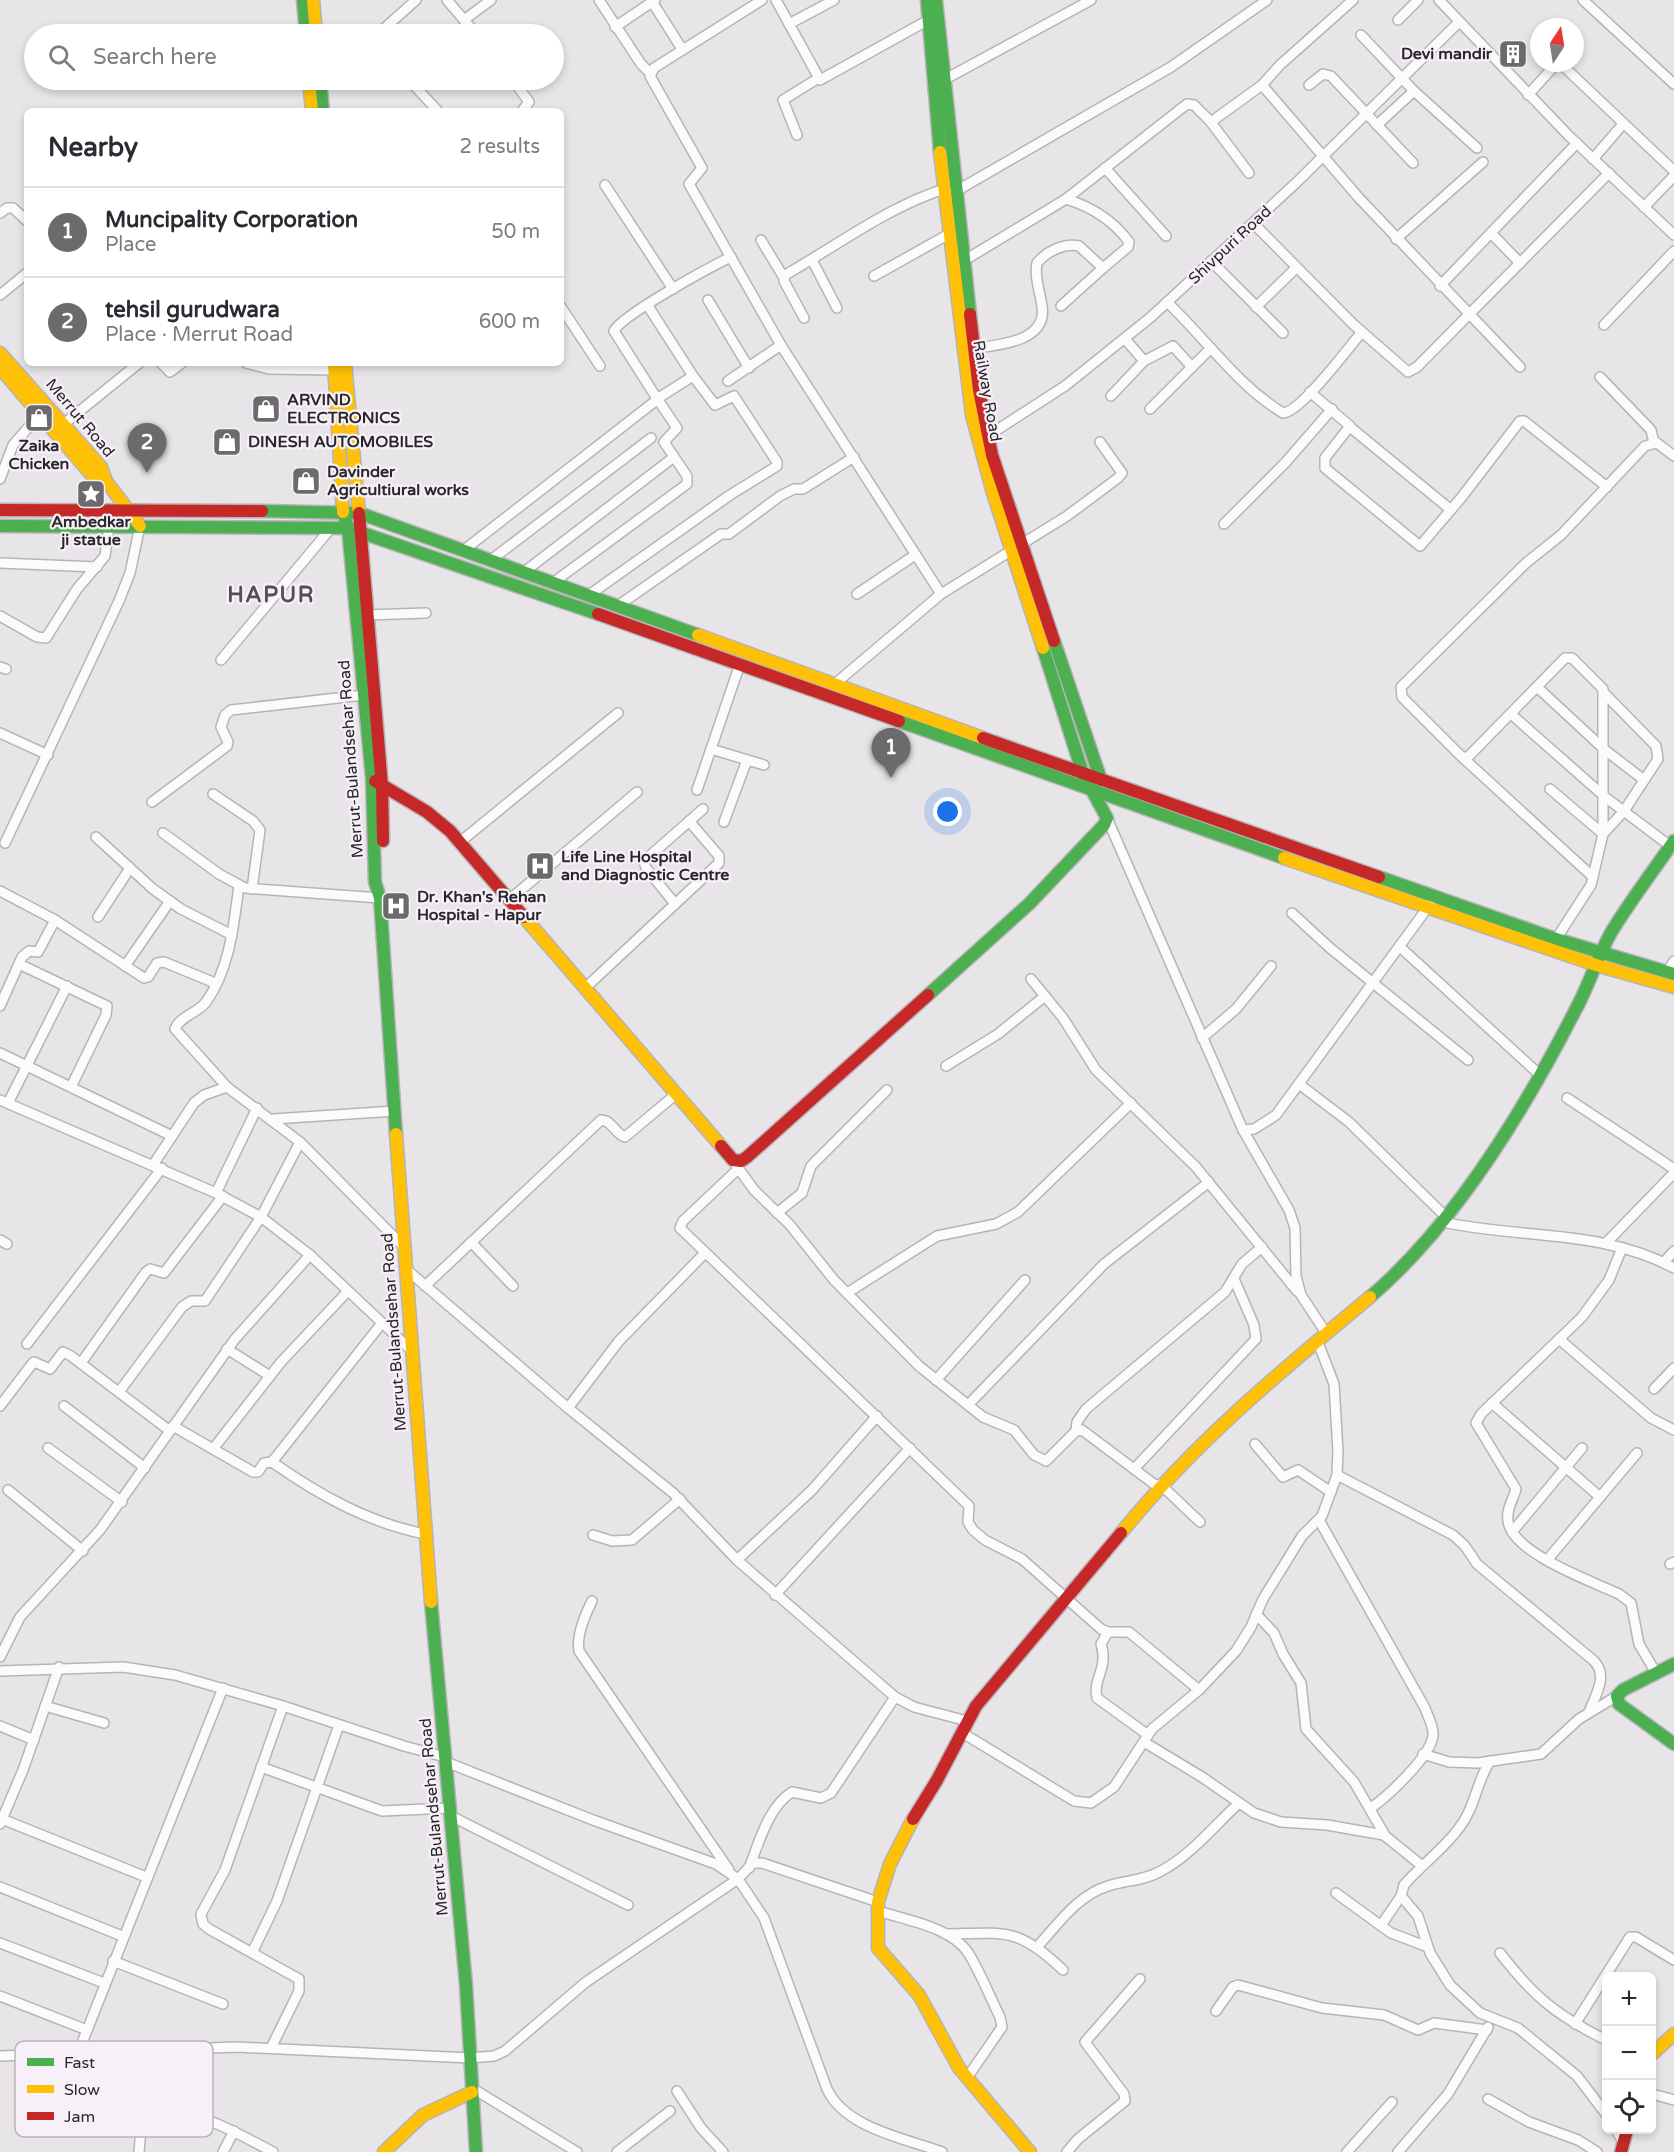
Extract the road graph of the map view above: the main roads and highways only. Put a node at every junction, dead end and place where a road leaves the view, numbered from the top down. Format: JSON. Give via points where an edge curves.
{"nodes":[{"id":1,"x":303,"y":0,"type":"edge"},
{"id":2,"x":313,"y":0,"type":"edge"},
{"id":3,"x":927,"y":0,"type":"edge"},
{"id":4,"x":936,"y":0,"type":"edge"},
{"id":5,"x":934,"y":17,"type":"junction"},
{"id":6,"x":305,"y":24,"type":"edge"},
{"id":7,"x":315,"y":24,"type":"edge"},
{"id":8,"x":310,"y":90,"type":"edge"},
{"id":9,"x":321,"y":90,"type":"edge"},
{"id":10,"x":312,"y":108,"type":"edge"},
{"id":11,"x":323,"y":108,"type":"edge"},
{"id":12,"x":954,"y":149,"type":"junction"},
{"id":13,"x":940,"y":152,"type":"junction"},
{"id":14,"x":968,"y":349,"type":"junction"},
{"id":15,"x":0,"y":353,"type":"edge"},
{"id":16,"x":338,"y":366,"type":"edge"},
{"id":17,"x":338,"y":366,"type":"edge"},
{"id":18,"x":0,"y":368,"type":"edge"},
{"id":19,"x":106,"y":481,"type":"junction"},
{"id":20,"x":129,"y":509,"type":"junction"},
{"id":21,"x":0,"y":510,"type":"edge"},
{"id":22,"x":233,"y":510,"type":"junction"},
{"id":23,"x":343,"y":512,"type":"junction"},
{"id":24,"x":359,"y":513,"type":"junction"},
{"id":25,"x":0,"y":526,"type":"edge"},
{"id":26,"x":140,"y":526,"type":"junction"},
{"id":27,"x":235,"y":527,"type":"junction"},
{"id":28,"x":348,"y":528,"type":"junction"},
{"id":29,"x":362,"y":533,"type":"junction"},
{"id":30,"x":1048,"y":640,"type":"junction"},
{"id":31,"x":1083,"y":774,"type":"junction"},
{"id":32,"x":377,"y":782,"type":"junction"},
{"id":33,"x":1098,"y":786,"type":"junction"},
{"id":34,"x":1673,"y":845,"type":"edge"},
{"id":35,"x":1431,"y":902,"type":"junction"},
{"id":36,"x":1599,"y":959,"type":"junction"},
{"id":37,"x":1670,"y":973,"type":"edge"},
{"id":38,"x":1674,"y":987,"type":"edge"},
{"id":39,"x":1674,"y":1664,"type":"edge"},
{"id":40,"x":1674,"y":1744,"type":"edge"},
{"id":41,"x":1674,"y":2034,"type":"edge"},
{"id":42,"x":1656,"y":2050,"type":"edge"},
{"id":43,"x":472,"y":2090,"type":"junction"},
{"id":44,"x":384,"y":2152,"type":"edge"},
{"id":45,"x":476,"y":2152,"type":"edge"},
{"id":46,"x":1030,"y":2152,"type":"edge"}],
"edges":[{"from":1,"to":6,"type":"main road"},
{"from":2,"to":7,"type":"main road"},
{"from":3,"to":5,"type":"main road","name":"Railway Road"},
{"from":4,"to":5,"type":"main road"},
{"from":5,"to":12,"type":"main road"},
{"from":5,"to":13,"type":"main road","name":"Railway Road","via":[[933,86]]},
{"from":8,"to":10,"type":"main road"},
{"from":9,"to":11,"type":"main road"},
{"from":12,"to":13,"type":"main road"},
{"from":12,"to":14,"type":"main road","via":[[965,261]]},
{"from":13,"to":14,"type":"main road","name":"Railway Road","via":[[952,267]]},
{"from":14,"to":30,"type":"main road","name":"Railway Road","via":[[983,439]]},
{"from":15,"to":19,"type":"main road","name":"Merrut Road","via":[[65,423],[101,467]]},
{"from":16,"to":23,"type":"main road","name":"Merrut-Bulandsehar Road"},
{"from":17,"to":24,"type":"main road"},
{"from":18,"to":19,"type":"main road","name":"Merrut Road","via":[[91,474]]},
{"from":19,"to":20,"type":"main road","name":"Merrut Road"},
{"from":20,"to":21,"type":"main road"},
{"from":20,"to":22,"type":"main road"},
{"from":20,"to":26,"type":"main road","name":"Merrut Road"},
{"from":22,"to":23,"type":"main road"},
{"from":22,"to":27,"type":"main road"},
{"from":23,"to":24,"type":"main road"},
{"from":23,"to":28,"type":"main road","name":"Merrut-Bulandsehar Road"},
{"from":24,"to":29,"type":"main road"},
{"from":24,"to":31,"type":"main road"},
{"from":25,"to":26,"type":"main road"},
{"from":26,"to":27,"type":"main road"},
{"from":27,"to":28,"type":"main road"},
{"from":28,"to":29,"type":"main road"},
{"from":28,"to":32,"type":"main road","name":"Merrut-Bulandsehar Road","via":[[364,695]]},
{"from":29,"to":32,"type":"main road"},
{"from":29,"to":33,"type":"main road"},
{"from":30,"to":31,"type":"main road","name":"Railway Road"},
{"from":30,"to":33,"type":"main road"},
{"from":31,"to":33,"type":"main road"},
{"from":32,"to":33,"type":"main road","via":[[439,821],[460,842],[736,1164],[1029,904],[1099,831],[1107,818]]},
{"from":32,"to":43,"type":"main road","name":"Merrut-Bulandsehar Road","via":[[384,882],[380,896],[404,1247]]},
{"from":33,"to":35,"type":"main road"},
{"from":34,"to":36,"type":"main road","via":[[1611,933]]},
{"from":35,"to":36,"type":"main road"},
{"from":35,"to":36,"type":"main road","via":[[1556,939]]},
{"from":36,"to":37,"type":"main road"},
{"from":36,"to":38,"type":"main road"},
{"from":36,"to":46,"type":"main road","via":[[1519,1111],[1444,1220],[1397,1274],[1245,1401],[1159,1486],[976,1706],[909,1824],[890,1864],[878,1906],[878,1948],[919,1995],[949,2055]]},
{"from":39,"to":40,"type":"main road","via":[[1617,1696],[1619,1704]]},
{"from":41,"to":42,"type":"main road"},
{"from":43,"to":44,"type":"main road","via":[[418,2116]]},
{"from":43,"to":45,"type":"main road","name":"Merrut-Bulandsehar Road"}]}
